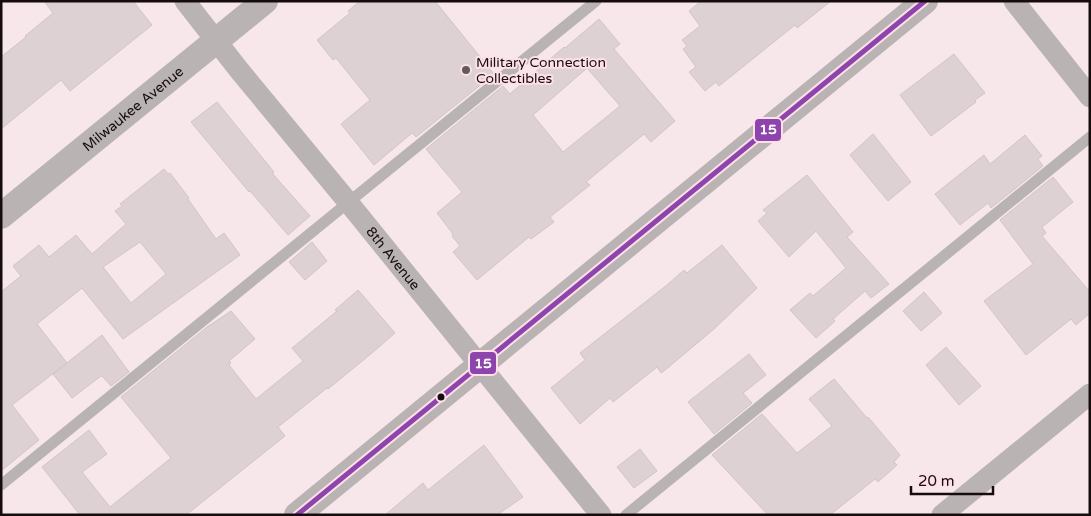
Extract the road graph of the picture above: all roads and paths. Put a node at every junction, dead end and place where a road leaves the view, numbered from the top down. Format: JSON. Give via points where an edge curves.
{"nodes":[{"id":1,"x":185,"y":1,"type":"edge"},
{"id":2,"x":265,"y":1,"type":"edge"},
{"id":3,"x":596,"y":1,"type":"edge"},
{"id":4,"x":925,"y":1,"type":"edge"},
{"id":5,"x":1014,"y":1,"type":"edge"},
{"id":6,"x":216,"y":42,"type":"junction"},
{"id":7,"x":1090,"y":98,"type":"edge"},
{"id":8,"x":1090,"y":138,"type":"edge"},
{"id":9,"x":348,"y":202,"type":"junction"},
{"id":10,"x":1,"y":216,"type":"edge"},
{"id":11,"x":481,"y":365,"type":"junction"},
{"id":12,"x":1090,"y":394,"type":"edge"},
{"id":13,"x":1,"y":485,"type":"edge"},
{"id":14,"x":297,"y":515,"type":"edge"},
{"id":15,"x":601,"y":515,"type":"edge"},
{"id":16,"x":626,"y":515,"type":"edge"},
{"id":17,"x":942,"y":515,"type":"edge"}],
"edges":[{"from":1,"to":6,"type":"street","name":"8th Avenue"},
{"from":2,"to":6,"type":"street","name":"Milwaukee Avenue"},
{"from":3,"to":9,"type":"lane"},
{"from":4,"to":11,"type":"street"},
{"from":5,"to":7,"type":"street"},
{"from":6,"to":9,"type":"street","name":"8th Avenue"},
{"from":6,"to":10,"type":"street","name":"Milwaukee Avenue"},
{"from":8,"to":16,"type":"lane"},
{"from":9,"to":11,"type":"street","name":"8th Avenue"},
{"from":9,"to":13,"type":"lane"},
{"from":11,"to":14,"type":"street"},
{"from":11,"to":15,"type":"street","name":"8th Avenue"},
{"from":12,"to":17,"type":"street"}]}
